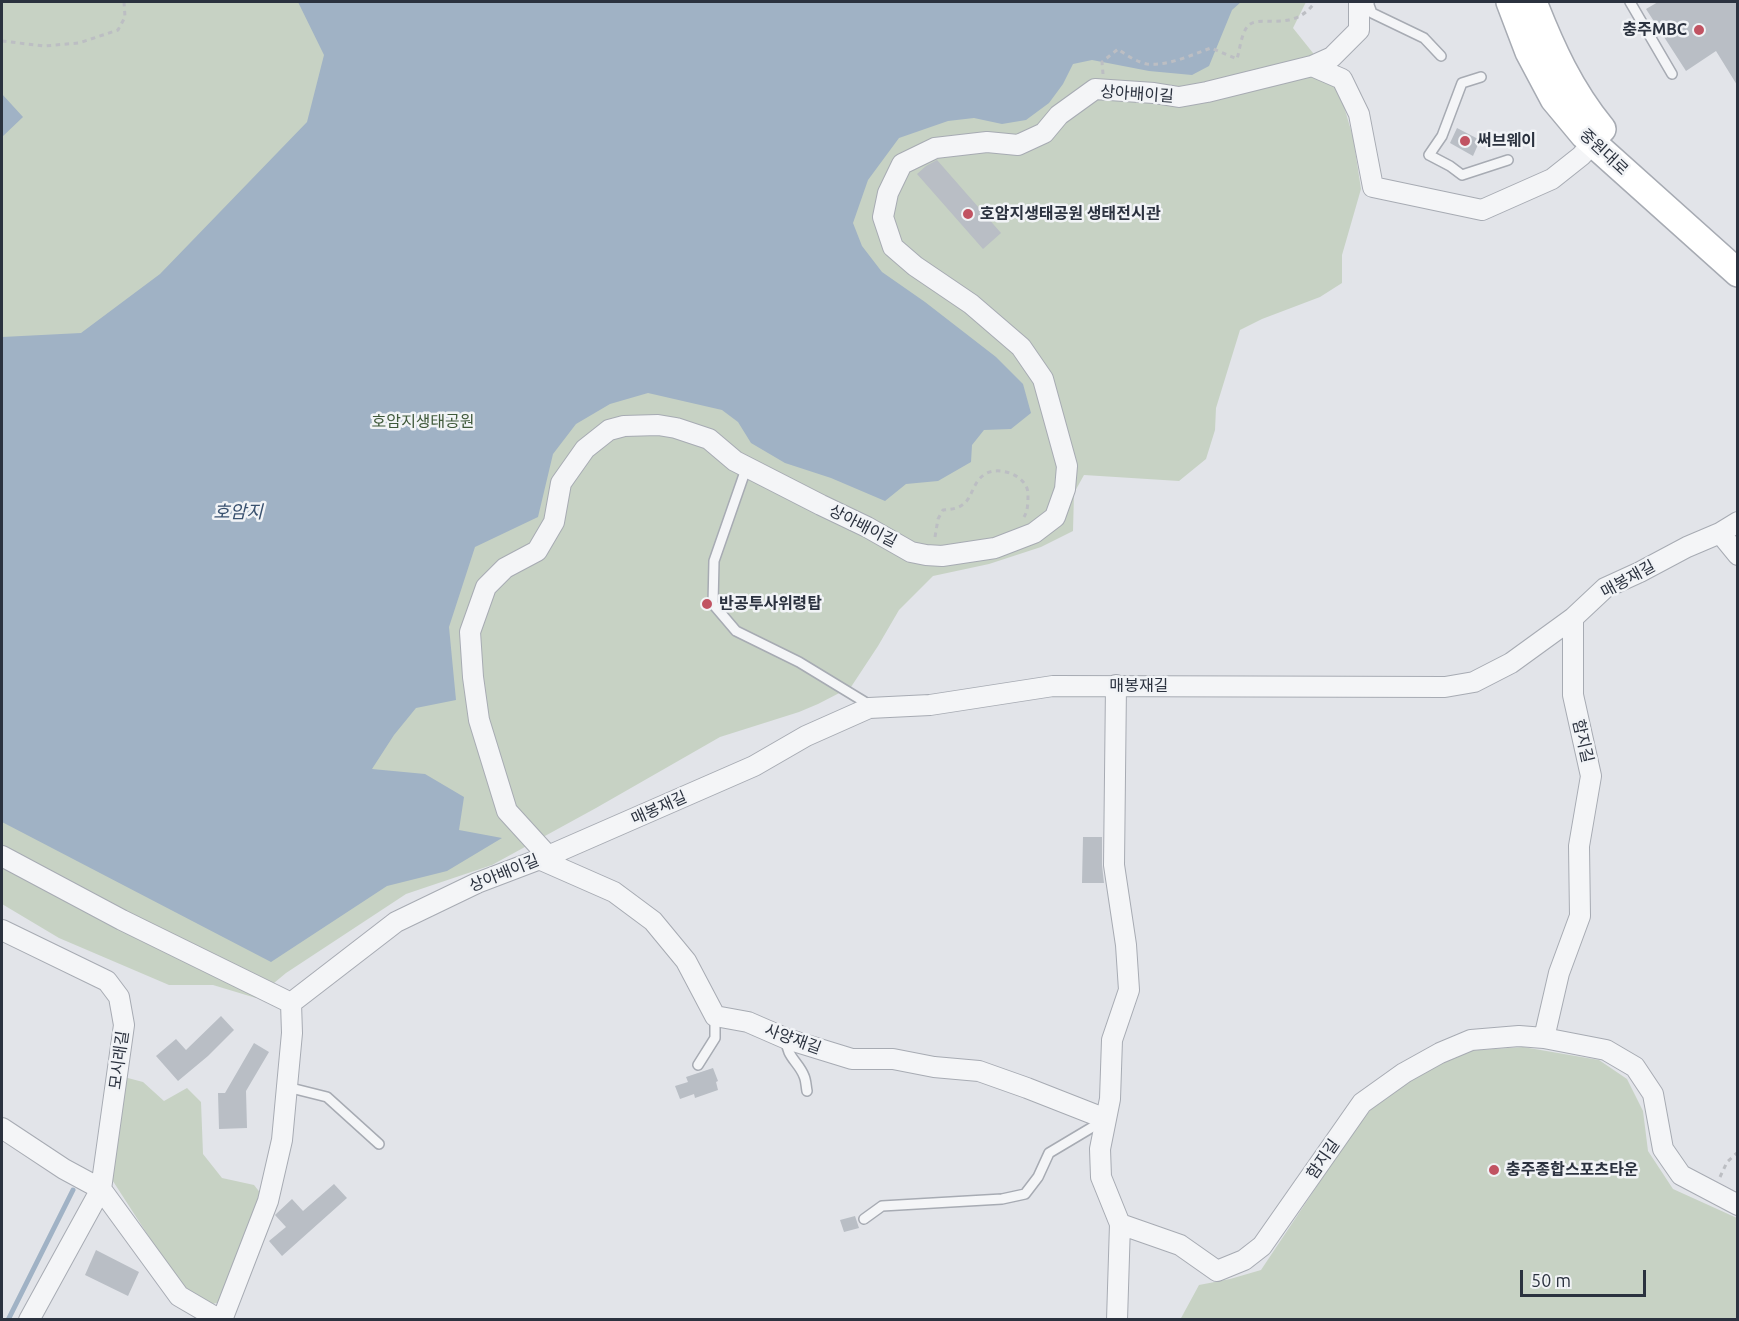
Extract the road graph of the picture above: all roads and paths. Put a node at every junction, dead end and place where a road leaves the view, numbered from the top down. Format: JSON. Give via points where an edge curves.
{"nodes":[{"id":1,"x":124,"y":2,"type":"edge"},
{"id":2,"x":1315,"y":2,"type":"edge"},
{"id":3,"x":1359,"y":2,"type":"edge"},
{"id":4,"x":1369,"y":2,"type":"edge"},
{"id":5,"x":1510,"y":2,"type":"edge"},
{"id":6,"x":1533,"y":2,"type":"edge"},
{"id":7,"x":1630,"y":2,"type":"edge"},
{"id":8,"x":2,"y":41,"type":"edge"},
{"id":9,"x":1441,"y":56,"type":"dead end"},
{"id":10,"x":1312,"y":66,"type":"junction"},
{"id":11,"x":1672,"y":74,"type":"dead end"},
{"id":12,"x":1103,"y":77,"type":"dead end"},
{"id":13,"x":1481,"y":77,"type":"dead end"},
{"id":14,"x":1593,"y":143,"type":"junction"},
{"id":15,"x":1508,"y":160,"type":"dead end"},
{"id":16,"x":1737,"y":253,"type":"edge"},
{"id":17,"x":1737,"y":273,"type":"edge"},
{"id":18,"x":747,"y":466,"type":"junction"},
{"id":19,"x":1021,"y":522,"type":"dead end"},
{"id":20,"x":1737,"y":522,"type":"edge"},
{"id":21,"x":1720,"y":533,"type":"junction"},
{"id":22,"x":934,"y":539,"type":"dead end"},
{"id":23,"x":1737,"y":555,"type":"edge"},
{"id":24,"x":1573,"y":618,"type":"junction"},
{"id":25,"x":1116,"y":685,"type":"junction"},
{"id":26,"x":875,"y":708,"type":"junction"},
{"id":27,"x":2,"y":856,"type":"edge"},
{"id":28,"x":543,"y":857,"type":"junction"},
{"id":29,"x":2,"y":930,"type":"edge"},
{"id":30,"x":291,"y":1003,"type":"junction"},
{"id":31,"x":715,"y":1016,"type":"junction"},
{"id":32,"x":1544,"y":1038,"type":"junction"},
{"id":33,"x":787,"y":1039,"type":"junction"},
{"id":34,"x":698,"y":1065,"type":"dead end"},
{"id":35,"x":287,"y":1087,"type":"junction"},
{"id":36,"x":807,"y":1091,"type":"dead end"},
{"id":37,"x":1106,"y":1119,"type":"junction"},
{"id":38,"x":2,"y":1128,"type":"edge"},
{"id":39,"x":379,"y":1144,"type":"dead end"},
{"id":40,"x":1737,"y":1152,"type":"edge"},
{"id":41,"x":101,"y":1189,"type":"junction"},
{"id":42,"x":1712,"y":1192,"type":"junction"},
{"id":43,"x":1737,"y":1205,"type":"edge"},
{"id":44,"x":864,"y":1219,"type":"dead end"},
{"id":45,"x":1120,"y":1224,"type":"junction"},
{"id":46,"x":29,"y":1320,"type":"edge"},
{"id":47,"x":221,"y":1320,"type":"edge"},
{"id":48,"x":1117,"y":1320,"type":"edge"}],
"edges":[{"from":1,"to":8,"type":"path","via":[[124,17],[118,30],[79,43],[44,46]]},
{"from":2,"to":12,"type":"path","via":[[1292,20],[1258,20],[1247,26],[1237,59],[1211,48],[1165,63],[1145,64],[1118,49],[1102,62]]},
{"from":3,"to":10,"type":"street","name":"상아배이길","via":[[1359,30],[1332,57]]},
{"from":4,"to":9,"type":"lane","via":[[1372,13],[1424,38]]},
{"from":5,"to":14,"type":"main road","name":"중원대로","via":[[1529,52],[1554,99]]},
{"from":6,"to":16,"type":"main road","name":"중원대로","via":[[1566,78],[1601,128]]},
{"from":7,"to":11,"type":"lane"},
{"from":10,"to":14,"type":"street","via":[[1342,79],[1359,114],[1373,187],[1482,210],[1552,179]]},
{"from":10,"to":18,"type":"street","name":"상아배이길","via":[[1179,97],[1095,89],[1059,115],[1044,133],[1018,145],[987,142],[935,148],[902,164],[888,193],[883,218],[893,247],[971,304],[1020,347],[1043,379],[1067,466],[1065,489],[1055,517],[1034,533],[994,548],[942,556],[911,552]]},
{"from":13,"to":15,"type":"lane","via":[[1462,83],[1442,136],[1429,155],[1462,176]]},
{"from":14,"to":17,"type":"main road","name":"중원대로"},
{"from":18,"to":26,"type":"lane","via":[[714,561],[712,604],[736,631],[799,662]]},
{"from":18,"to":28,"type":"street","name":"상아배이길","via":[[709,439],[676,428],[642,425],[609,430],[585,449],[561,483],[555,522],[537,551],[505,568],[486,587],[471,632],[479,720],[507,811]]},
{"from":19,"to":22,"type":"path","via":[[1027,513],[1028,491],[1019,477],[993,471],[980,479],[968,501],[955,510],[943,510]]},
{"from":20,"to":21,"type":"street","name":"매봉재길"},
{"from":21,"to":23,"type":"street"},
{"from":21,"to":24,"type":"street","name":"매봉재길","via":[[1605,588]]},
{"from":24,"to":25,"type":"street","name":"매봉재길","via":[[1511,663],[1474,682],[1445,687]]},
{"from":24,"to":32,"type":"street","name":"함지길","via":[[1573,695],[1591,776],[1579,846],[1580,916],[1559,973]]},
{"from":25,"to":26,"type":"street","name":"매봉재길","via":[[1053,686],[930,705]]},
{"from":25,"to":37,"type":"street","via":[[1114,865],[1129,990],[1112,1040]]},
{"from":26,"to":28,"type":"street","name":"매봉재길","via":[[806,736],[754,766]]},
{"from":27,"to":30,"type":"street"},
{"from":28,"to":30,"type":"street","name":"상아배이길","via":[[396,922]]},
{"from":28,"to":31,"type":"street","via":[[614,892],[653,921],[686,961]]},
{"from":29,"to":41,"type":"street","name":"모시래길","via":[[107,981],[119,997],[124,1025]]},
{"from":30,"to":35,"type":"street"},
{"from":31,"to":33,"type":"street","name":"사양재길","via":[[748,1022]]},
{"from":31,"to":34,"type":"lane","via":[[715,1038]]},
{"from":32,"to":42,"type":"street","name":"함지길","via":[[1606,1050],[1635,1067],[1653,1094],[1663,1149],[1681,1175]]},
{"from":32,"to":45,"type":"street","name":"함지길","via":[[1471,1040],[1404,1073],[1362,1103],[1262,1246],[1235,1264],[1217,1271],[1180,1245]]},
{"from":33,"to":36,"type":"lane","via":[[786,1047],[804,1075]]},
{"from":33,"to":37,"type":"street","name":"사양재길","via":[[852,1059],[893,1059],[979,1071]]},
{"from":35,"to":39,"type":"lane","via":[[327,1096]]},
{"from":35,"to":47,"type":"street","via":[[282,1140],[268,1201]]},
{"from":37,"to":44,"type":"lane","via":[[1049,1153],[1025,1194],[1002,1200],[882,1206]]},
{"from":37,"to":45,"type":"street","via":[[1100,1149],[1101,1177]]},
{"from":38,"to":41,"type":"street"},
{"from":40,"to":42,"type":"path","via":[[1727,1162]]},
{"from":41,"to":46,"type":"street","name":"모시래길"},
{"from":41,"to":47,"type":"street","via":[[179,1296]]},
{"from":42,"to":43,"type":"street","name":"함지길"},
{"from":45,"to":48,"type":"street"}]}
